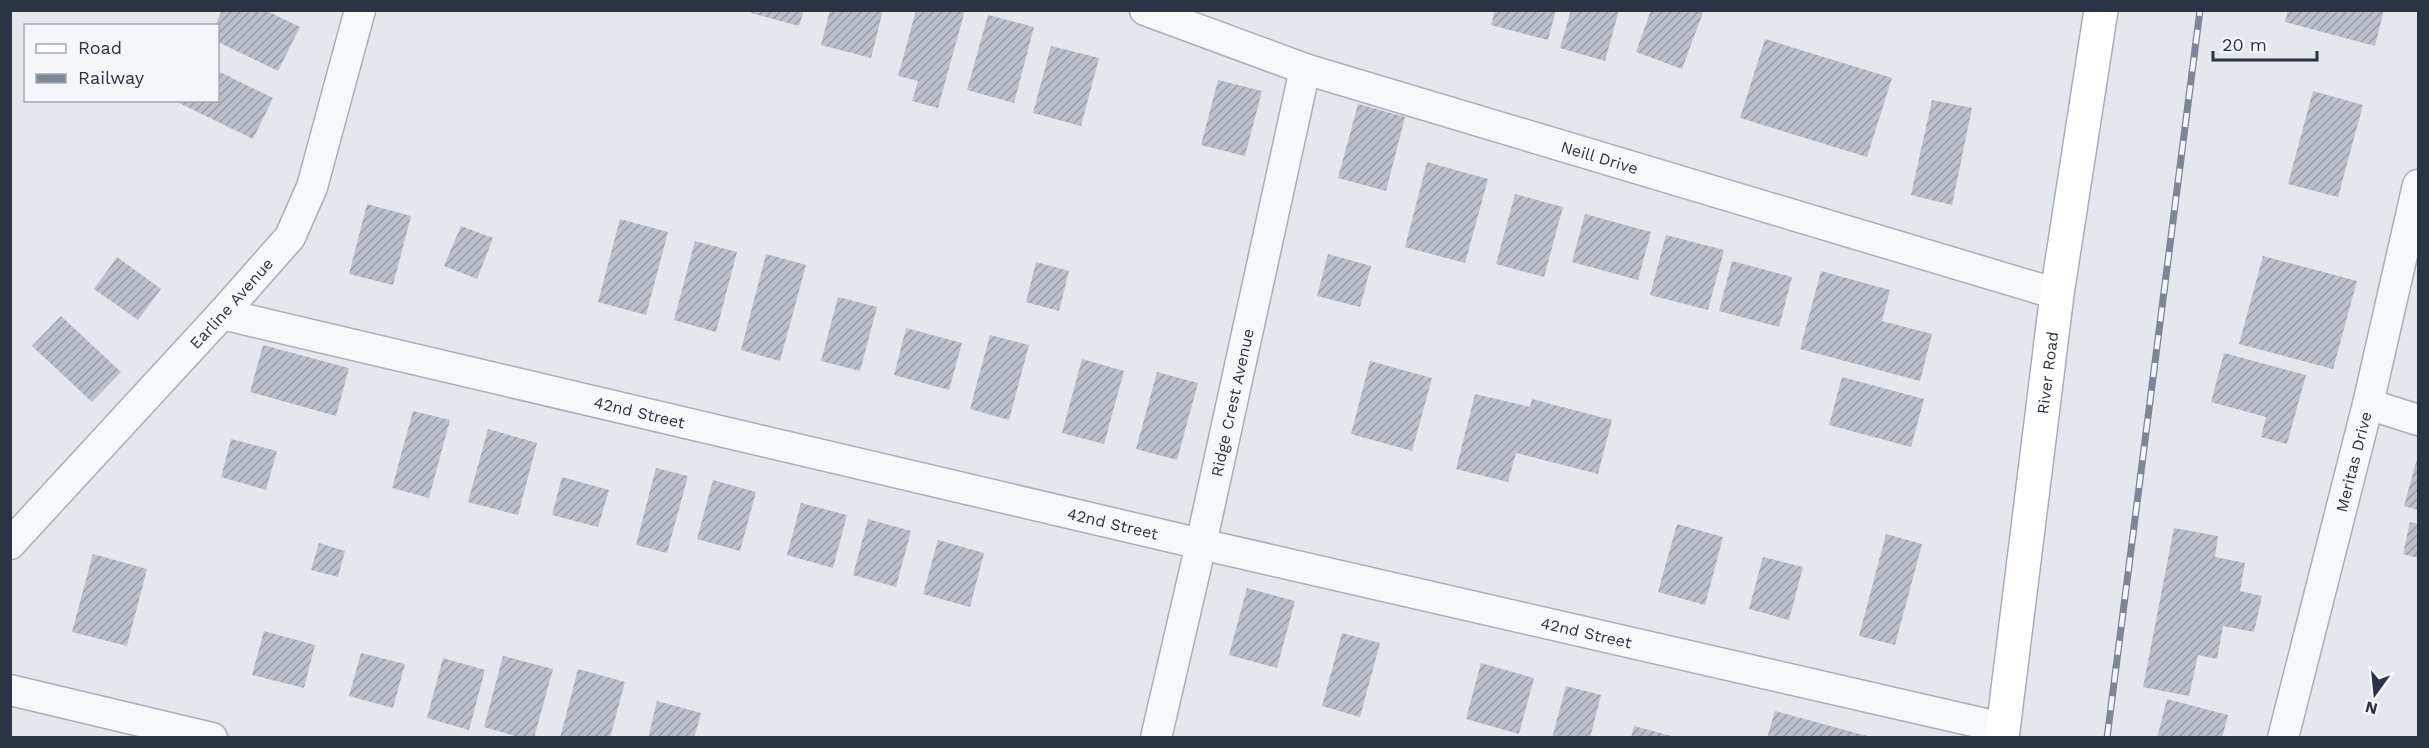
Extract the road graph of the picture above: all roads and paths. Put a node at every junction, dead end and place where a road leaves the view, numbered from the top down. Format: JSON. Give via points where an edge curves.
{"nodes":[{"id":1,"x":360,"y":10,"type":"edge"},
{"id":2,"x":1145,"y":10,"type":"edge"},
{"id":3,"x":2101,"y":10,"type":"edge"},
{"id":4,"x":1305,"y":69,"type":"junction"},
{"id":5,"x":2418,"y":185,"type":"edge"},
{"id":6,"x":2057,"y":294,"type":"junction"},
{"id":7,"x":222,"y":314,"type":"junction"},
{"id":8,"x":2368,"y":404,"type":"junction"},
{"id":9,"x":2418,"y":420,"type":"edge"},
{"id":10,"x":10,"y":544,"type":"edge"},
{"id":11,"x":1201,"y":544,"type":"junction"},
{"id":12,"x":10,"y":690,"type":"edge"},
{"id":13,"x":2002,"y":733,"type":"edge"},
{"id":14,"x":212,"y":738,"type":"edge"},
{"id":15,"x":1156,"y":738,"type":"edge"},
{"id":16,"x":2283,"y":738,"type":"edge"}],
"edges":[{"from":1,"to":7,"type":"street","name":"Earline Avenue","via":[[312,187],[290,237]]},
{"from":2,"to":4,"type":"street","name":"Neill Drive"},
{"from":3,"to":6,"type":"main road","name":"River Road"},
{"from":4,"to":6,"type":"street","name":"Neill Drive"},
{"from":4,"to":11,"type":"street","name":"Ridge Crest Avenue"},
{"from":5,"to":8,"type":"street","name":"Meritas Drive"},
{"from":6,"to":13,"type":"main road","name":"River Road"},
{"from":7,"to":10,"type":"street","name":"Earline Avenue"},
{"from":7,"to":11,"type":"street","name":"42nd Street"},
{"from":8,"to":9,"type":"street"},
{"from":8,"to":16,"type":"street","name":"Meritas Drive"},
{"from":11,"to":13,"type":"street","name":"42nd Street"},
{"from":11,"to":15,"type":"street","name":"Ridge Crest Avenue"},
{"from":12,"to":14,"type":"street"}]}
